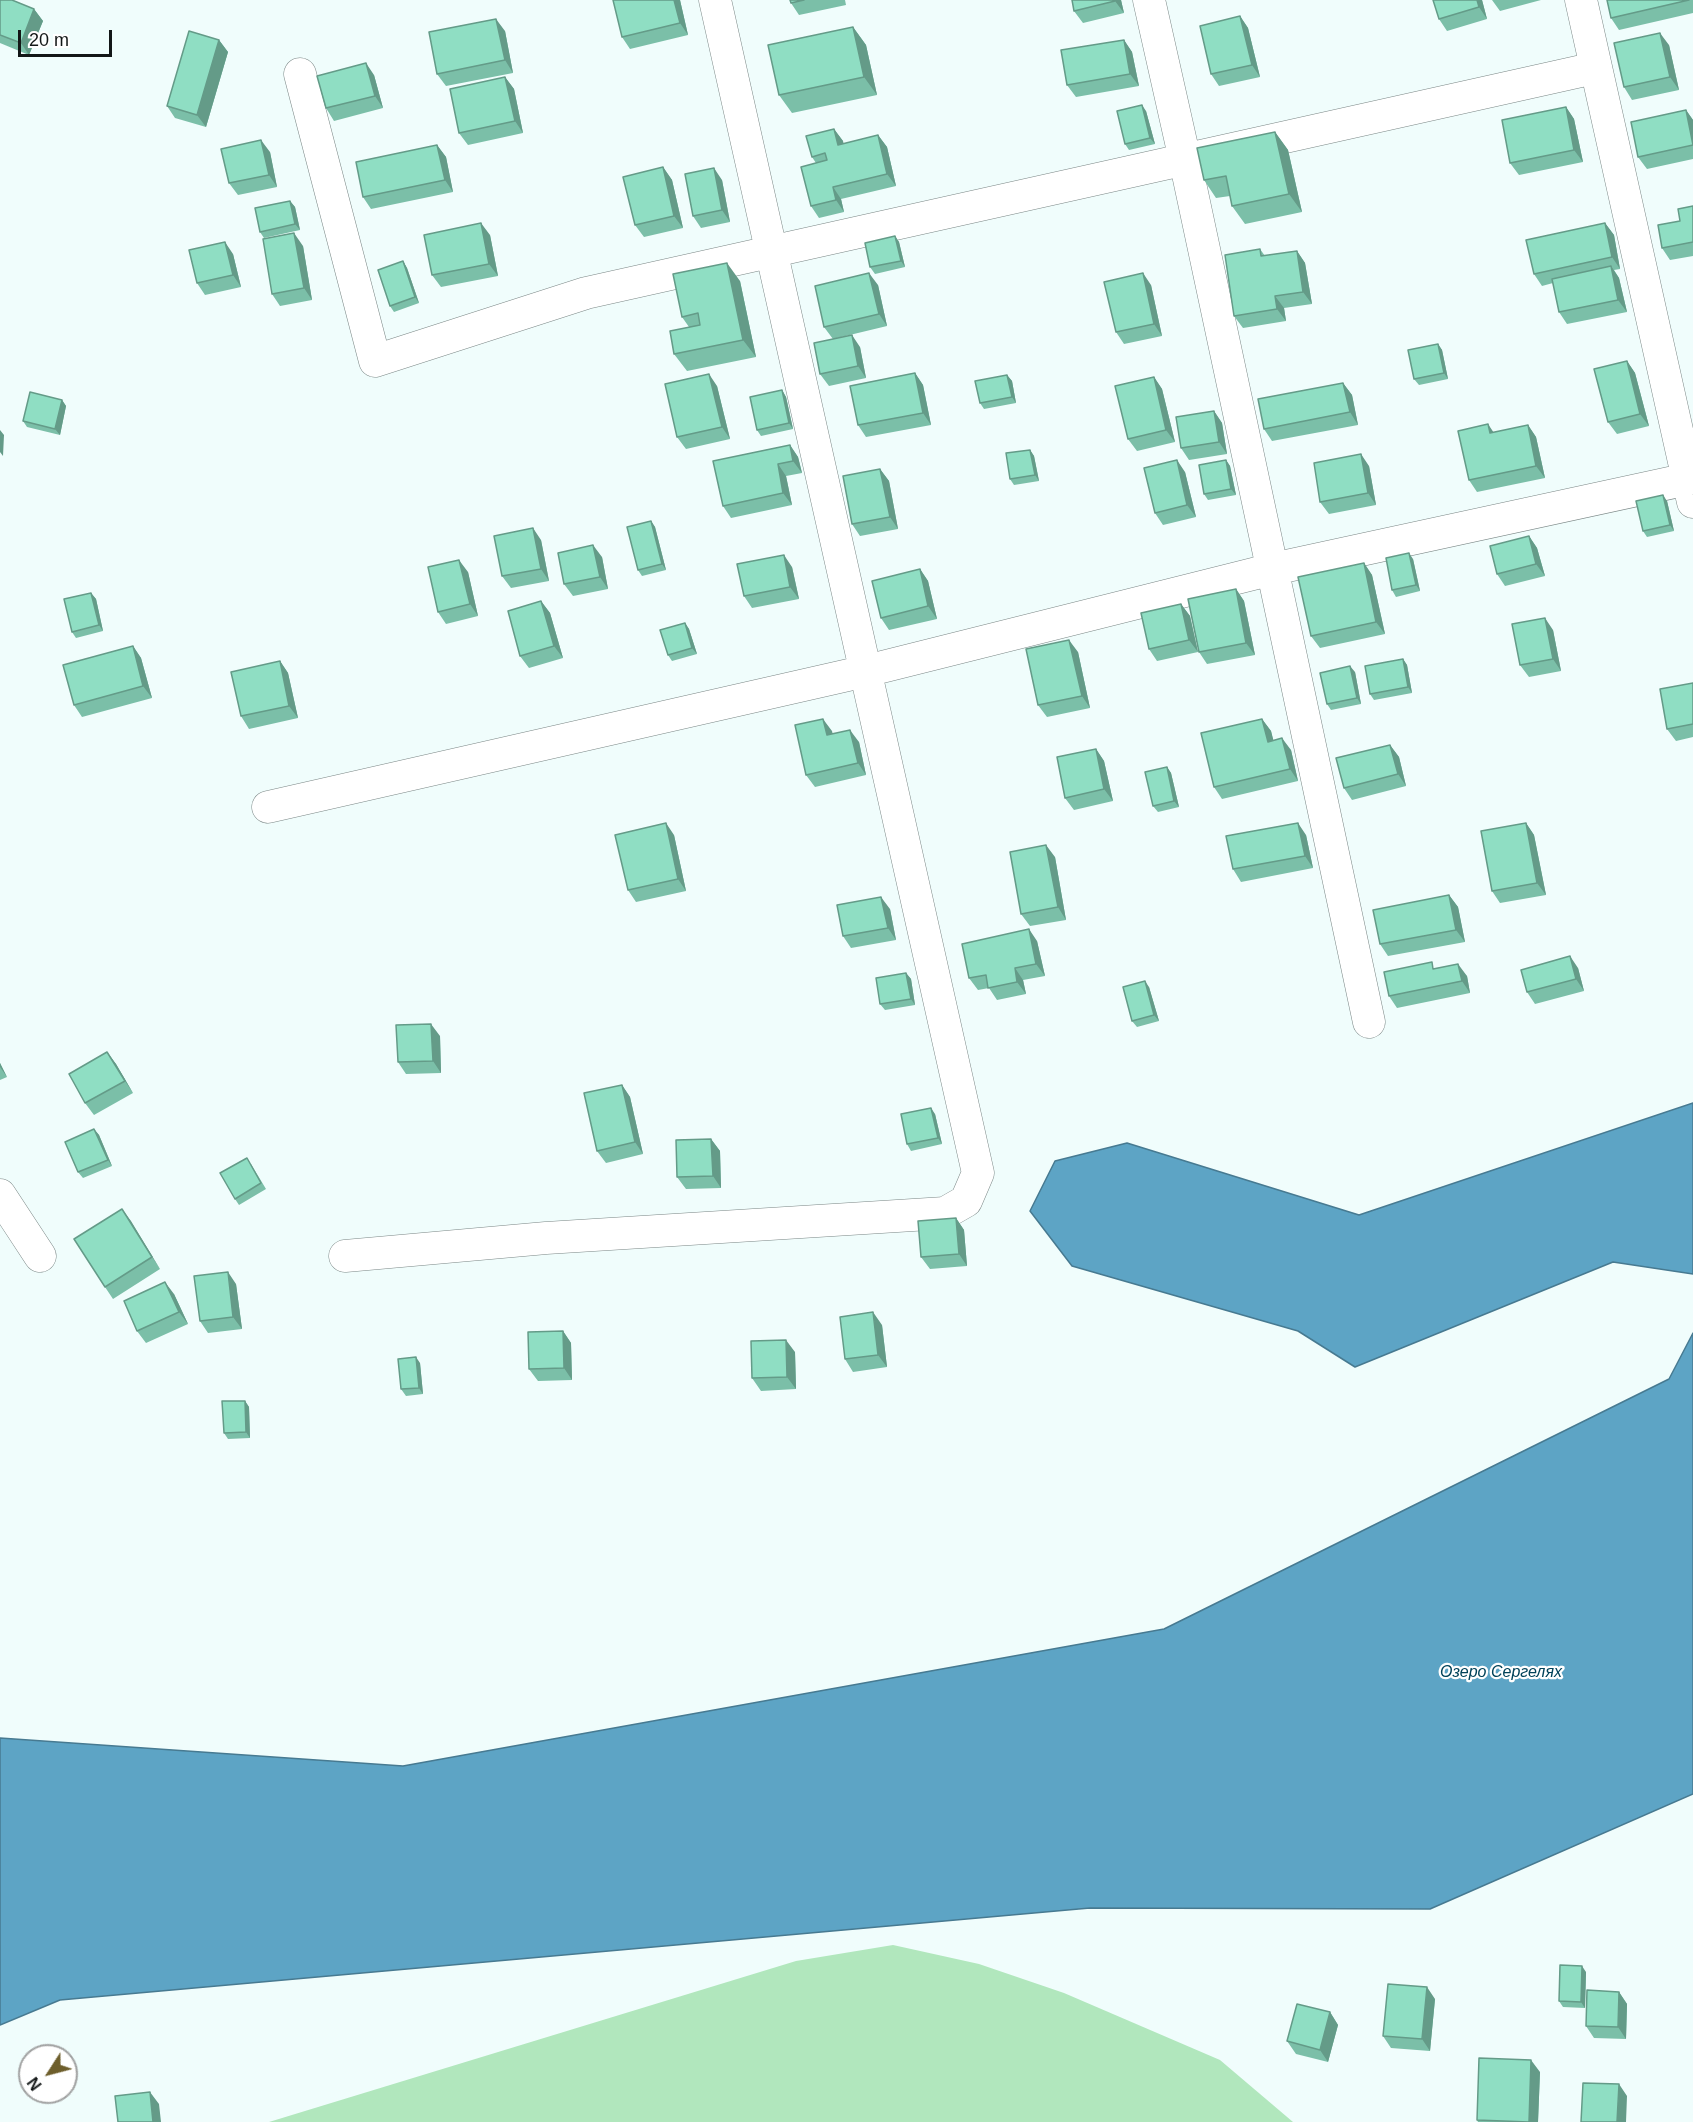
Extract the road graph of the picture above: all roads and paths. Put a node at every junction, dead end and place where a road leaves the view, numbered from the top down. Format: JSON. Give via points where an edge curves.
{"nodes":[{"id":1,"x":715,"y":0,"type":"edge"},
{"id":2,"x":1149,"y":0,"type":"edge"},
{"id":3,"x":1581,"y":0,"type":"edge"},
{"id":4,"x":1595,"y":68,"type":"junction"},
{"id":5,"x":300,"y":74,"type":"dead end"},
{"id":6,"x":1185,"y":160,"type":"junction"},
{"id":7,"x":772,"y":252,"type":"junction"},
{"id":8,"x":1691,"y":486,"type":"edge"},
{"id":9,"x":1273,"y":569,"type":"junction"},
{"id":10,"x":866,"y":671,"type":"junction"},
{"id":11,"x":268,"y":807,"type":"dead end"},
{"id":12,"x":1369,"y":1022,"type":"dead end"},
{"id":13,"x":0,"y":1196,"type":"edge"},
{"id":14,"x":40,"y":1256,"type":"dead end"},
{"id":15,"x":345,"y":1256,"type":"dead end"}],
"edges":[{"from":1,"to":7,"type":"street"},
{"from":2,"to":6,"type":"street"},
{"from":3,"to":4,"type":"street"},
{"from":4,"to":6,"type":"street"},
{"from":4,"to":8,"type":"street"},
{"from":5,"to":7,"type":"street","via":[[375,361],[586,293]]},
{"from":6,"to":7,"type":"street"},
{"from":6,"to":9,"type":"street"},
{"from":7,"to":10,"type":"street"},
{"from":8,"to":9,"type":"street"},
{"from":9,"to":10,"type":"street"},
{"from":9,"to":12,"type":"street"},
{"from":10,"to":11,"type":"street"},
{"from":10,"to":15,"type":"street","via":[[978,1173],[966,1201],[945,1214],[546,1238]]},
{"from":13,"to":14,"type":"street"}]}
